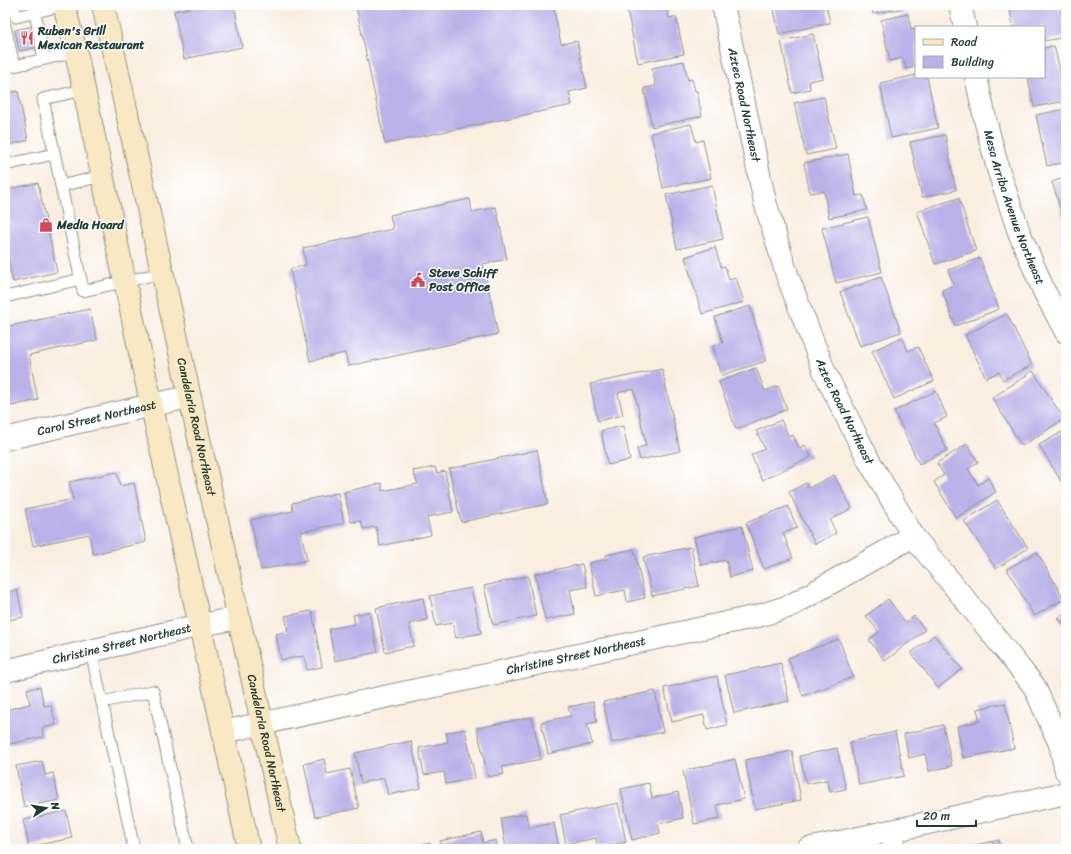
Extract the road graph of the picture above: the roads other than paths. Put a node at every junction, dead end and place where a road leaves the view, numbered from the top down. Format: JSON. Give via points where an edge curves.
{"nodes":[{"id":1,"x":14,"y":5,"type":"edge"},
{"id":2,"x":64,"y":5,"type":"edge"},
{"id":3,"x":103,"y":5,"type":"edge"},
{"id":4,"x":722,"y":5,"type":"edge"},
{"id":5,"x":960,"y":5,"type":"edge"},
{"id":6,"x":35,"y":13,"type":"junction"},
{"id":7,"x":16,"y":17,"type":"junction"},
{"id":8,"x":5,"y":20,"type":"edge"},
{"id":9,"x":5,"y":26,"type":"edge"},
{"id":10,"x":965,"y":26,"type":"edge"},
{"id":11,"x":76,"y":52,"type":"junction"},
{"id":12,"x":44,"y":58,"type":"junction"},
{"id":13,"x":976,"y":78,"type":"edge"},
{"id":14,"x":83,"y":90,"type":"junction"},
{"id":15,"x":54,"y":154,"type":"junction"},
{"id":16,"x":5,"y":166,"type":"edge"},
{"id":17,"x":102,"y":176,"type":"junction"},
{"id":18,"x":61,"y":186,"type":"junction"},
{"id":19,"x":162,"y":273,"type":"junction"},
{"id":20,"x":81,"y":279,"type":"junction"},
{"id":21,"x":125,"y":282,"type":"junction"},
{"id":22,"x":5,"y":297,"type":"edge"},
{"id":23,"x":1066,"y":332,"type":"edge"},
{"id":24,"x":189,"y":397,"type":"junction"},
{"id":25,"x":152,"y":405,"type":"junction"},
{"id":26,"x":5,"y":439,"type":"edge"},
{"id":27,"x":913,"y":536,"type":"junction"},
{"id":28,"x":238,"y":618,"type":"junction"},
{"id":29,"x":201,"y":625,"type":"junction"},
{"id":30,"x":91,"y":651,"type":"junction"},
{"id":31,"x":5,"y":671,"type":"edge"},
{"id":32,"x":102,"y":702,"type":"junction"},
{"id":33,"x":262,"y":724,"type":"junction"},
{"id":34,"x":223,"y":732,"type":"junction"},
{"id":35,"x":1066,"y":771,"type":"edge"},
{"id":36,"x":1066,"y":793,"type":"edge"},
{"id":37,"x":893,"y":840,"type":"edge"},
{"id":38,"x":134,"y":849,"type":"edge"},
{"id":39,"x":188,"y":849,"type":"edge"},
{"id":40,"x":250,"y":849,"type":"edge"},
{"id":41,"x":290,"y":849,"type":"edge"},
{"id":42,"x":808,"y":849,"type":"edge"}],
"edges":[{"from":1,"to":7,"type":"lane"},
{"from":2,"to":6,"type":"lane"},
{"from":2,"to":11,"type":"main road"},
{"from":3,"to":19,"type":"main road","name":"Candelaria Road Northeast"},
{"from":4,"to":27,"type":"street","name":"Aztec Road Northeast","via":[[765,202],[787,275],[825,373],[868,459]]},
{"from":5,"to":10,"type":"street"},
{"from":6,"to":7,"type":"lane"},
{"from":6,"to":12,"type":"lane"},
{"from":7,"to":8,"type":"lane"},
{"from":9,"to":12,"type":"lane","via":[[14,66]]},
{"from":11,"to":12,"type":"lane"},
{"from":11,"to":14,"type":"main road"},
{"from":13,"to":23,"type":"street","name":"Mesa Arriba Avenue Northeast","via":[[998,169],[1018,232]]},
{"from":14,"to":15,"type":"lane","via":[[43,99]]},
{"from":14,"to":17,"type":"main road"},
{"from":15,"to":16,"type":"lane"},
{"from":15,"to":18,"type":"lane"},
{"from":17,"to":18,"type":"lane"},
{"from":17,"to":21,"type":"main road"},
{"from":18,"to":20,"type":"lane"},
{"from":19,"to":21,"type":"lane"},
{"from":19,"to":24,"type":"main road","name":"Candelaria Road Northeast"},
{"from":20,"to":21,"type":"lane","via":[[83,290]]},
{"from":20,"to":22,"type":"lane"},
{"from":21,"to":25,"type":"main road"},
{"from":24,"to":25,"type":"street","name":"Carol Street Northeast"},
{"from":24,"to":28,"type":"main road","name":"Candelaria Road Northeast"},
{"from":25,"to":26,"type":"street","name":"Carol Street Northeast"},
{"from":25,"to":29,"type":"main road"},
{"from":27,"to":33,"type":"street","name":"Christine Street Northeast","via":[[790,606],[758,616]]},
{"from":27,"to":35,"type":"street","name":"Aztec Road Northeast","via":[[1034,686],[1060,744]]},
{"from":28,"to":29,"type":"street","name":"Christine Street Northeast"},
{"from":28,"to":33,"type":"main road","name":"Candelaria Road Northeast"},
{"from":29,"to":30,"type":"street","name":"Christine Street Northeast"},
{"from":29,"to":34,"type":"main road"},
{"from":30,"to":31,"type":"street","name":"Christine Street Northeast"},
{"from":30,"to":32,"type":"lane"},
{"from":32,"to":38,"type":"lane"},
{"from":32,"to":39,"type":"lane","via":[[153,690]]},
{"from":33,"to":34,"type":"street","name":"Christine Street Northeast"},
{"from":33,"to":41,"type":"main road","name":"Candelaria Road Northeast"},
{"from":34,"to":40,"type":"main road"},
{"from":36,"to":37,"type":"street"},
{"from":37,"to":42,"type":"street"}]}
